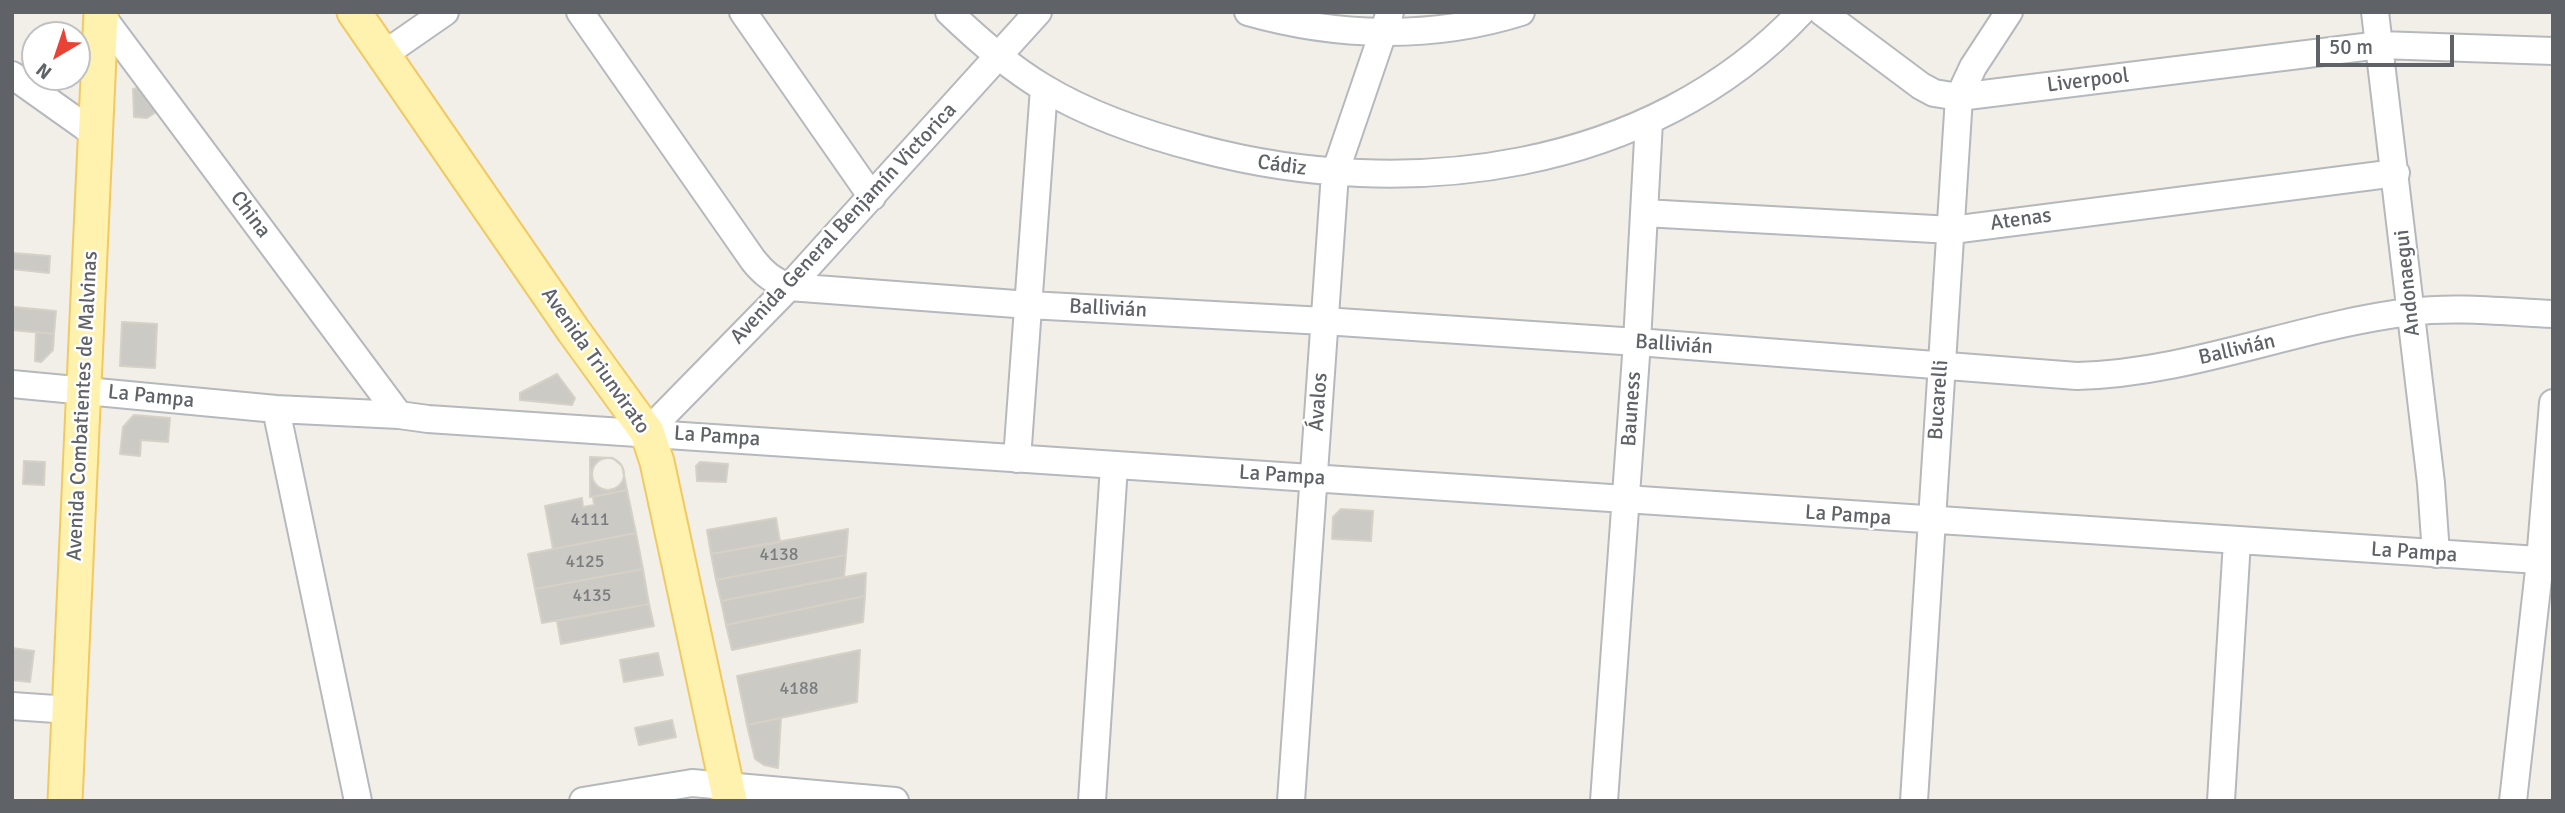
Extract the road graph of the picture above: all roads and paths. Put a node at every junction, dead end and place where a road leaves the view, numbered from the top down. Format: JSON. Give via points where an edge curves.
{"nodes":[{"id":1,"x":354,"y":12,"type":"edge"},
{"id":2,"x":445,"y":12,"type":"edge"},
{"id":3,"x":580,"y":12,"type":"edge"},
{"id":4,"x":743,"y":12,"type":"edge"},
{"id":5,"x":949,"y":12,"type":"edge"},
{"id":6,"x":1038,"y":12,"type":"edge"},
{"id":7,"x":1248,"y":12,"type":"edge"},
{"id":8,"x":1521,"y":12,"type":"edge"},
{"id":9,"x":1801,"y":12,"type":"edge"},
{"id":10,"x":1822,"y":12,"type":"edge"},
{"id":11,"x":2009,"y":12,"type":"edge"},
{"id":12,"x":2375,"y":12,"type":"edge"},
{"id":13,"x":101,"y":13,"type":"edge"},
{"id":14,"x":1387,"y":22,"type":"edge"},
{"id":15,"x":2380,"y":45,"type":"junction"},
{"id":16,"x":2553,"y":51,"type":"edge"},
{"id":17,"x":383,"y":55,"type":"junction"},
{"id":18,"x":998,"y":55,"type":"junction"},
{"id":19,"x":12,"y":75,"type":"edge"},
{"id":20,"x":1044,"y":88,"type":"junction"},
{"id":21,"x":1959,"y":97,"type":"junction"},
{"id":22,"x":1649,"y":121,"type":"junction"},
{"id":23,"x":95,"y":134,"type":"junction"},
{"id":24,"x":1335,"y":173,"type":"junction"},
{"id":25,"x":2396,"y":173,"type":"junction"},
{"id":26,"x":872,"y":197,"type":"junction"},
{"id":27,"x":1644,"y":213,"type":"junction"},
{"id":28,"x":1952,"y":230,"type":"junction"},
{"id":29,"x":789,"y":287,"type":"junction"},
{"id":30,"x":1029,"y":305,"type":"junction"},
{"id":31,"x":2411,"y":312,"type":"junction"},
{"id":32,"x":2553,"y":314,"type":"edge"},
{"id":33,"x":1324,"y":321,"type":"junction"},
{"id":34,"x":1637,"y":342,"type":"junction"},
{"id":35,"x":1940,"y":365,"type":"junction"},
{"id":36,"x":12,"y":384,"type":"edge"},
{"id":37,"x":84,"y":391,"type":"junction"},
{"id":38,"x":2553,"y":403,"type":"edge"},
{"id":39,"x":276,"y":410,"type":"junction"},
{"id":40,"x":398,"y":415,"type":"junction"},
{"id":41,"x":647,"y":432,"type":"junction"},
{"id":42,"x":1017,"y":459,"type":"junction"},
{"id":43,"x":1114,"y":466,"type":"junction"},
{"id":44,"x":1314,"y":478,"type":"junction"},
{"id":45,"x":1625,"y":500,"type":"junction"},
{"id":46,"x":1931,"y":521,"type":"junction"},
{"id":47,"x":2237,"y":541,"type":"junction"},
{"id":48,"x":2436,"y":554,"type":"junction"},
{"id":49,"x":2546,"y":561,"type":"edge"},
{"id":50,"x":12,"y":706,"type":"edge"},
{"id":51,"x":70,"y":710,"type":"junction"},
{"id":52,"x":729,"y":794,"type":"edge"},
{"id":53,"x":65,"y":801,"type":"edge"},
{"id":54,"x":358,"y":801,"type":"edge"},
{"id":55,"x":583,"y":801,"type":"edge"},
{"id":56,"x":895,"y":801,"type":"edge"},
{"id":57,"x":1092,"y":801,"type":"edge"},
{"id":58,"x":1291,"y":801,"type":"edge"},
{"id":59,"x":1604,"y":801,"type":"edge"},
{"id":60,"x":1914,"y":801,"type":"edge"},
{"id":61,"x":2221,"y":801,"type":"edge"},
{"id":62,"x":2513,"y":801,"type":"edge"}],
"edges":[{"from":1,"to":17,"type":"main road","name":"Avenida Triunvirato"},
{"from":2,"to":17,"type":"street"},
{"from":3,"to":29,"type":"street","via":[[762,272]]},
{"from":4,"to":26,"type":"street"},
{"from":5,"to":18,"type":"street","name":"Cádiz"},
{"from":6,"to":18,"type":"street","name":"Avenida General Benjamín Victorica"},
{"from":7,"to":14,"type":"street","via":[[1313,27]]},
{"from":8,"to":14,"type":"street","via":[[1478,23]]},
{"from":9,"to":22,"type":"street","via":[[1736,69]]},
{"from":10,"to":21,"type":"street","name":"Liverpool","via":[[1921,86]]},
{"from":11,"to":21,"type":"street","name":"Bucarelli"},
{"from":12,"to":15,"type":"street","name":"Andonaegui"},
{"from":13,"to":23,"type":"main road","name":"Avenida Combatientes de Malvinas"},
{"from":13,"to":40,"type":"street","name":"China"},
{"from":14,"to":24,"type":"street","name":"Ávalos"},
{"from":15,"to":16,"type":"street","name":"Liverpool"},
{"from":15,"to":21,"type":"street","name":"Liverpool"},
{"from":15,"to":25,"type":"street","name":"Andonaegui"},
{"from":17,"to":41,"type":"main road","name":"Avenida Triunvirato"},
{"from":18,"to":20,"type":"street","name":"Cádiz"},
{"from":18,"to":26,"type":"street","name":"Avenida General Benjamín Victorica"},
{"from":19,"to":23,"type":"street"},
{"from":20,"to":24,"type":"street","name":"Cádiz","via":[[1145,134],[1239,159]]},
{"from":20,"to":30,"type":"street"},
{"from":21,"to":28,"type":"street","name":"Bucarelli"},
{"from":22,"to":24,"type":"street","name":"Cádiz","via":[[1596,141],[1509,164],[1374,175]]},
{"from":22,"to":27,"type":"street","name":"Bauness"},
{"from":23,"to":37,"type":"main road","name":"Avenida Combatientes de Malvinas"},
{"from":24,"to":33,"type":"street","name":"Ávalos"},
{"from":25,"to":28,"type":"street","name":"Atenas"},
{"from":25,"to":31,"type":"street","name":"Andonaegui"},
{"from":26,"to":29,"type":"street","name":"Avenida General Benjamín Victorica"},
{"from":27,"to":28,"type":"street","name":"Atenas"},
{"from":27,"to":34,"type":"street","name":"Bauness"},
{"from":28,"to":35,"type":"street","name":"Bucarelli"},
{"from":29,"to":30,"type":"street","name":"Ballivián"},
{"from":29,"to":41,"type":"street","name":"Avenida General Benjamín Victorica"},
{"from":30,"to":33,"type":"street","name":"Ballivián"},
{"from":30,"to":42,"type":"street"},
{"from":31,"to":32,"type":"street","name":"Ballivián"},
{"from":31,"to":35,"type":"street","name":"Ballivián","via":[[2161,368],[2108,375]]},
{"from":31,"to":48,"type":"street","name":"Andonaegui"},
{"from":33,"to":34,"type":"street","name":"Ballivián"},
{"from":33,"to":44,"type":"street","name":"Ávalos"},
{"from":34,"to":35,"type":"street","name":"Ballivián"},
{"from":34,"to":45,"type":"street","name":"Bauness"},
{"from":35,"to":46,"type":"street","name":"Bucarelli"},
{"from":36,"to":37,"type":"street","name":"La Pampa"},
{"from":37,"to":39,"type":"street","name":"La Pampa"},
{"from":37,"to":51,"type":"main road","name":"Avenida Combatientes de Malvinas"},
{"from":38,"to":49,"type":"street"},
{"from":39,"to":40,"type":"street","name":"La Pampa"},
{"from":39,"to":54,"type":"street"},
{"from":40,"to":41,"type":"street","name":"La Pampa"},
{"from":41,"to":42,"type":"street","name":"La Pampa"},
{"from":41,"to":52,"type":"main road","name":"Avenida Triunvirato"},
{"from":42,"to":43,"type":"street","name":"La Pampa"},
{"from":43,"to":44,"type":"street","name":"La Pampa"},
{"from":43,"to":57,"type":"street"},
{"from":44,"to":45,"type":"street","name":"La Pampa"},
{"from":44,"to":58,"type":"street","name":"Ávalos"},
{"from":45,"to":46,"type":"street","name":"La Pampa"},
{"from":45,"to":59,"type":"street","name":"Bauness"},
{"from":46,"to":47,"type":"street","name":"La Pampa"},
{"from":46,"to":60,"type":"street","name":"Bucarelli"},
{"from":47,"to":48,"type":"street","name":"La Pampa"},
{"from":47,"to":61,"type":"street"},
{"from":48,"to":49,"type":"street","name":"La Pampa"},
{"from":49,"to":62,"type":"street"},
{"from":50,"to":51,"type":"street"},
{"from":51,"to":53,"type":"main road","name":"Avenida Combatientes de Malvinas"},
{"from":52,"to":55,"type":"street","via":[[692,783]]},
{"from":52,"to":56,"type":"street"}]}
